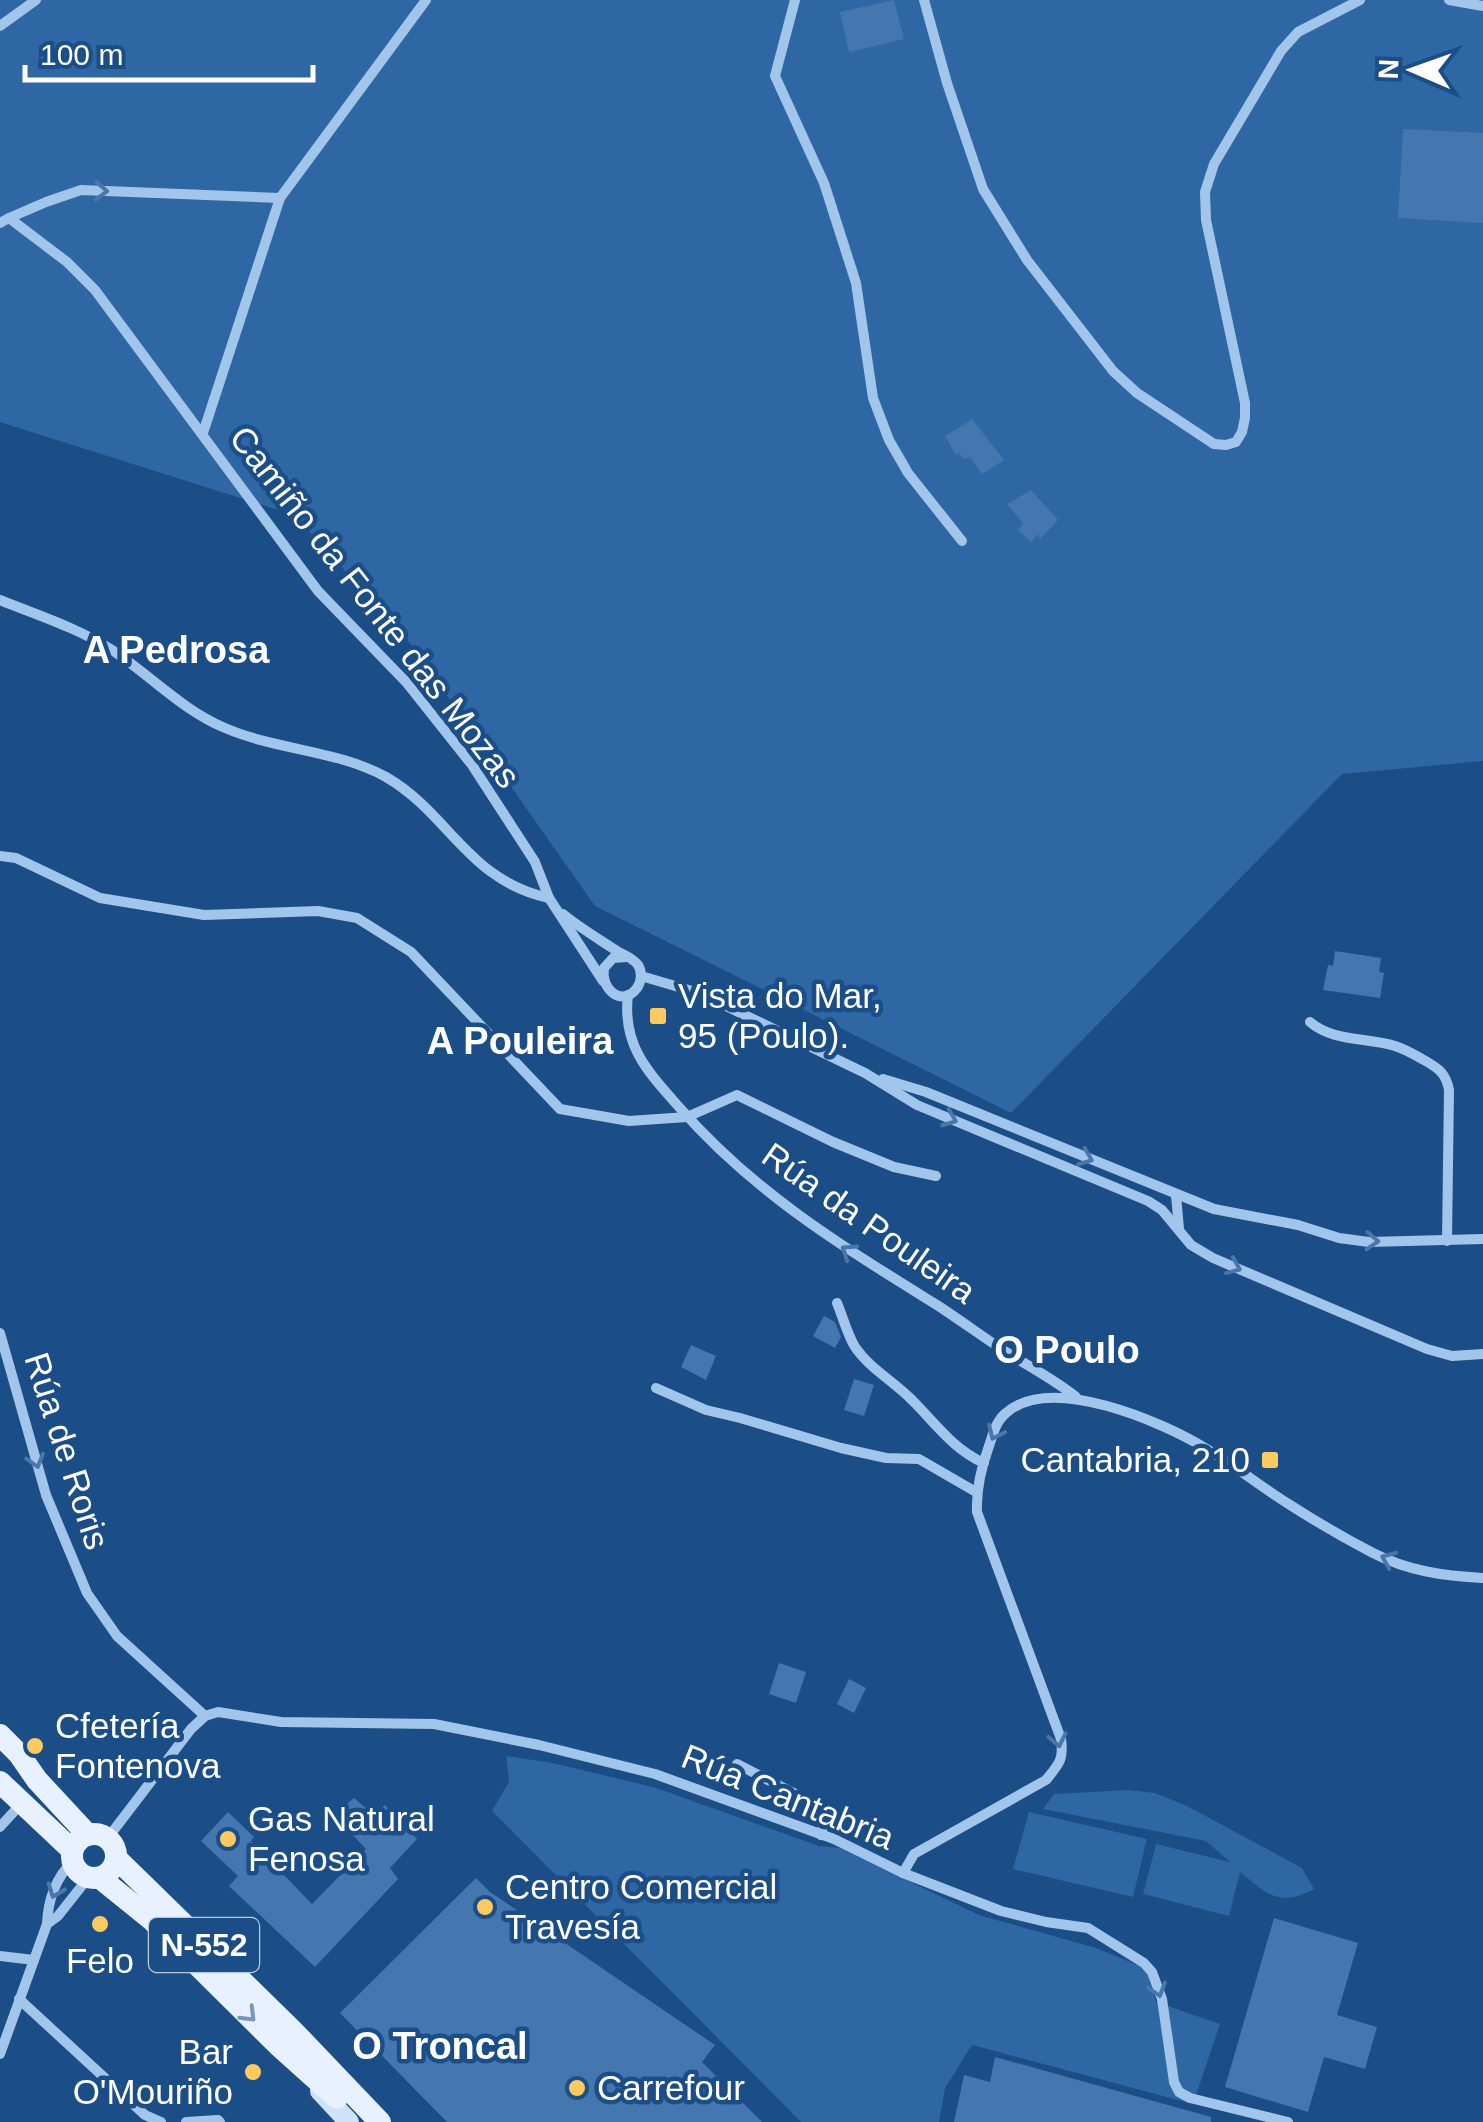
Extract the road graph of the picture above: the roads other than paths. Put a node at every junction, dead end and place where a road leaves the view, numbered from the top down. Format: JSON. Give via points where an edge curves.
{"nodes":[{"id":1,"x":36,"y":0,"type":"edge"},
{"id":2,"x":426,"y":0,"type":"edge"},
{"id":3,"x":795,"y":0,"type":"edge"},
{"id":4,"x":924,"y":0,"type":"edge"},
{"id":5,"x":1360,"y":0,"type":"edge"},
{"id":6,"x":1449,"y":0,"type":"edge"},
{"id":7,"x":1483,"y":6,"type":"edge"},
{"id":8,"x":0,"y":26,"type":"edge"},
{"id":9,"x":280,"y":198,"type":"junction"},
{"id":10,"x":5,"y":220,"type":"edge"},
{"id":11,"x":203,"y":433,"type":"junction"},
{"id":12,"x":962,"y":542,"type":"dead end"},
{"id":13,"x":0,"y":600,"type":"edge"},
{"id":14,"x":0,"y":856,"type":"edge"},
{"id":15,"x":549,"y":898,"type":"junction"},
{"id":16,"x":558,"y":911,"type":"junction"},
{"id":17,"x":626,"y":957,"type":"junction"},
{"id":18,"x":641,"y":976,"type":"junction"},
{"id":19,"x":602,"y":981,"type":"junction"},
{"id":20,"x":628,"y":995,"type":"junction"},
{"id":21,"x":1310,"y":1022,"type":"dead end"},
{"id":22,"x":865,"y":1073,"type":"junction"},
{"id":23,"x":687,"y":1117,"type":"junction"},
{"id":24,"x":936,"y":1176,"type":"dead end"},
{"id":25,"x":1176,"y":1195,"type":"junction"},
{"id":26,"x":1180,"y":1234,"type":"junction"},
{"id":27,"x":1483,"y":1239,"type":"edge"},
{"id":28,"x":1447,"y":1242,"type":"junction"},
{"id":29,"x":837,"y":1303,"type":"dead end"},
{"id":30,"x":0,"y":1334,"type":"edge"},
{"id":31,"x":1483,"y":1354,"type":"edge"},
{"id":32,"x":656,"y":1388,"type":"dead end"},
{"id":33,"x":1077,"y":1398,"type":"junction"},
{"id":34,"x":984,"y":1463,"type":"junction"},
{"id":35,"x":976,"y":1492,"type":"junction"},
{"id":36,"x":1483,"y":1578,"type":"edge"},
{"id":37,"x":204,"y":1716,"type":"junction"},
{"id":38,"x":0,"y":1735,"type":"edge"},
{"id":39,"x":737,"y":1764,"type":"dead end"},
{"id":40,"x":0,"y":1782,"type":"edge"},
{"id":41,"x":22,"y":1804,"type":"junction"},
{"id":42,"x":0,"y":1826,"type":"edge"},
{"id":43,"x":821,"y":1835,"type":"junction"},
{"id":44,"x":92,"y":1857,"type":"junction"},
{"id":45,"x":902,"y":1872,"type":"junction"},
{"id":46,"x":48,"y":1924,"type":"junction"},
{"id":47,"x":0,"y":1956,"type":"edge"},
{"id":48,"x":34,"y":1960,"type":"junction"},
{"id":49,"x":19,"y":1999,"type":"junction"},
{"id":50,"x":286,"y":2038,"type":"junction"},
{"id":51,"x":0,"y":2054,"type":"edge"},
{"id":52,"x":346,"y":2120,"type":"edge"},
{"id":53,"x":161,"y":2122,"type":"edge"},
{"id":54,"x":186,"y":2122,"type":"edge"},
{"id":55,"x":220,"y":2122,"type":"edge"},
{"id":56,"x":380,"y":2122,"type":"edge"},
{"id":57,"x":392,"y":2122,"type":"edge"},
{"id":58,"x":1288,"y":2122,"type":"edge"}],
"edges":[{"from":1,"to":8,"type":"street"},
{"from":2,"to":9,"type":"street"},
{"from":3,"to":12,"type":"street","via":[[775,76],[824,184],[856,283],[873,398],[908,473]]},
{"from":4,"to":5,"type":"street","via":[[983,189],[1027,260],[1114,371],[1206,441],[1226,446],[1242,432],[1245,402],[1205,192],[1214,164],[1281,51],[1298,32]]},
{"from":6,"to":7,"type":"street"},
{"from":10,"to":9,"type":"street","name":"Camiño da Fonte das Mozas","one_way":true,"via":[[81,190]]},
{"from":9,"to":11,"type":"street"},
{"from":10,"to":11,"type":"street","name":"Camiño da Fonte das Mozas","via":[[95,290]]},
{"from":11,"to":15,"type":"street","name":"Camiño da Fonte das Mozas","via":[[318,591],[406,682],[472,765],[535,862]]},
{"from":13,"to":15,"type":"street","via":[[110,649],[190,710],[227,729],[373,770],[494,875]]},
{"from":14,"to":23,"type":"street","via":[[100,898],[204,915],[318,911],[357,918],[411,952],[560,1109],[628,1121]]},
{"from":15,"to":16,"type":"street","name":"Camiño da Fonte das Mozas"},
{"from":16,"to":17,"type":"street","name":"Camiño da Fonte das Mozas"},
{"from":16,"to":19,"type":"street","name":"Camiño da Fonte das Mozas"},
{"from":17,"to":18,"type":"street"},
{"from":17,"to":19,"type":"street","via":[[606,964]]},
{"from":18,"to":20,"type":"street"},
{"from":18,"to":22,"type":"street","via":[[699,993]]},
{"from":19,"to":20,"type":"street","via":[[610,992]]},
{"from":20,"to":23,"type":"street","name":"Rúa da Pouleira","via":[[632,1043]]},
{"from":21,"to":28,"type":"street","via":[[1320,1031],[1400,1047],[1447,1078]]},
{"from":22,"to":25,"type":"street","one_way":true},
{"from":22,"to":26,"type":"street","one_way":true,"via":[[917,1106],[1148,1201]]},
{"from":23,"to":24,"type":"street","name":"Rúa da Pouleira","via":[[737,1095],[894,1168]]},
{"from":33,"to":23,"type":"street","name":"Rúa da Pouleira","one_way":true,"via":[[800,1217]]},
{"from":25,"to":26,"type":"street"},
{"from":25,"to":28,"type":"street","one_way":true,"via":[[1339,1238]]},
{"from":26,"to":31,"type":"street","one_way":true,"via":[[1212,1258],[1427,1350]]},
{"from":27,"to":28,"type":"street"},
{"from":29,"to":34,"type":"street","via":[[864,1358],[953,1444]]},
{"from":30,"to":37,"type":"street","name":"Rúa de Roris","one_way":true,"via":[[46,1495],[87,1593],[118,1636]]},
{"from":32,"to":35,"type":"street","via":[[706,1410],[841,1448],[919,1459]]},
{"from":33,"to":34,"type":"street","name":"Rúa Cantabria","one_way":true,"via":[[1032,1399],[1005,1413]]},
{"from":36,"to":33,"type":"street","name":"Rúa Cantabria","one_way":true,"via":[[1428,1573],[1384,1558],[1204,1447]]},
{"from":34,"to":35,"type":"street","name":"Rúa Cantabria"},
{"from":35,"to":45,"type":"street","name":"Rúa Cantabria","one_way":true,"via":[[977,1512],[1063,1754],[1046,1780],[914,1854]]},
{"from":37,"to":43,"type":"street","name":"Rúa Cantabria","via":[[467,1729],[656,1774]]},
{"from":37,"to":44,"type":"street"},
{"from":38,"to":44,"type":"main road","number":"N-552"},
{"from":39,"to":43,"type":"street","via":[[806,1800],[824,1821]]},
{"from":40,"to":41,"type":"main road","number":"N-552"},
{"from":41,"to":42,"type":"street"},
{"from":41,"to":44,"type":"main road","number":"N-552"},
{"from":43,"to":45,"type":"street","name":"Rúa Cantabria"},
{"from":44,"to":46,"type":"street"},
{"from":44,"to":46,"type":"street","one_way":true,"via":[[60,1876]]},
{"from":44,"to":50,"type":"main road","number":"N-552","via":[[152,1920]]},
{"from":45,"to":58,"type":"street","one_way":true,"via":[[1001,1911],[1088,1928],[1144,1963],[1162,1999],[1179,2092]]},
{"from":46,"to":48,"type":"street"},
{"from":47,"to":48,"type":"street"},
{"from":48,"to":49,"type":"street"},
{"from":49,"to":51,"type":"street"},
{"from":49,"to":53,"type":"street","via":[[145,2115]]},
{"from":50,"to":52,"type":"main road"},
{"from":50,"to":56,"type":"main road"},
{"from":50,"to":57,"type":"main road","number":"N-552"},
{"from":54,"to":55,"type":"street"}]}
